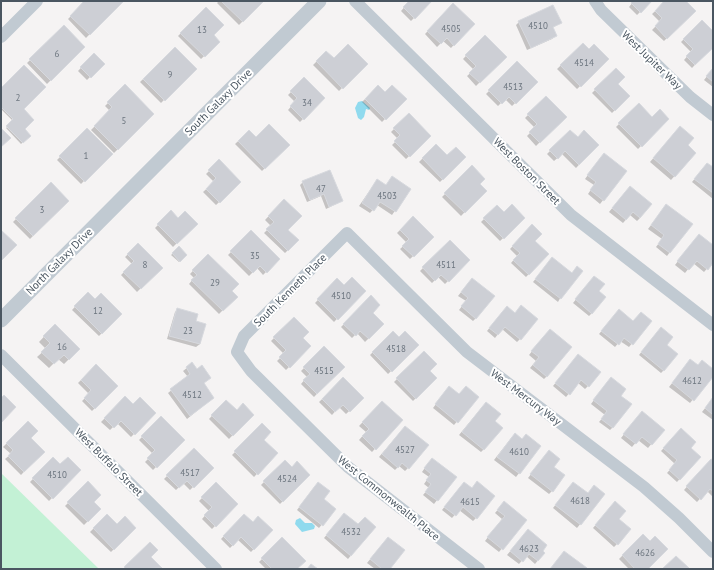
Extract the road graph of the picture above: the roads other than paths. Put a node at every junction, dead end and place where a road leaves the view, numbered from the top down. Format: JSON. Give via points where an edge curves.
{"nodes":[{"id":1,"x":37,"y":1,"type":"edge"},
{"id":2,"x":319,"y":1,"type":"edge"},
{"id":3,"x":355,"y":1,"type":"edge"},
{"id":4,"x":595,"y":1,"type":"edge"},
{"id":5,"x":1,"y":37,"type":"edge"},
{"id":6,"x":713,"y":115,"type":"edge"},
{"id":7,"x":118,"y":203,"type":"joint"},
{"id":8,"x":348,"y":233,"type":"joint"},
{"id":9,"x":1,"y":320,"type":"edge"},
{"id":10,"x":713,"y":325,"type":"edge"},
{"id":11,"x":237,"y":352,"type":"joint"},
{"id":12,"x":1,"y":355,"type":"edge"},
{"id":13,"x":713,"y":552,"type":"edge"},
{"id":14,"x":216,"y":569,"type":"edge"},
{"id":15,"x":479,"y":569,"type":"edge"}],
"edges":[{"from":1,"to":5,"type":"street"},
{"from":2,"to":7,"type":"street","name":"South Galaxy Drive"},
{"from":3,"to":10,"type":"street","name":"West Boston Street","via":[[571,215]]},
{"from":4,"to":6,"type":"street","name":"West Jupiter Way","via":[[601,10],[690,97]]},
{"from":7,"to":9,"type":"street","name":"North Galaxy Drive"},
{"from":8,"to":11,"type":"street","name":"South Kenneth Place","via":[[244,336]]},
{"from":8,"to":13,"type":"street","name":"West Mercury Way","via":[[467,352],[644,487]]},
{"from":11,"to":15,"type":"street","name":"West Commonwealth Place","via":[[251,371],[348,467]]},
{"from":12,"to":14,"type":"street","name":"West Buffalo Street"}]}
